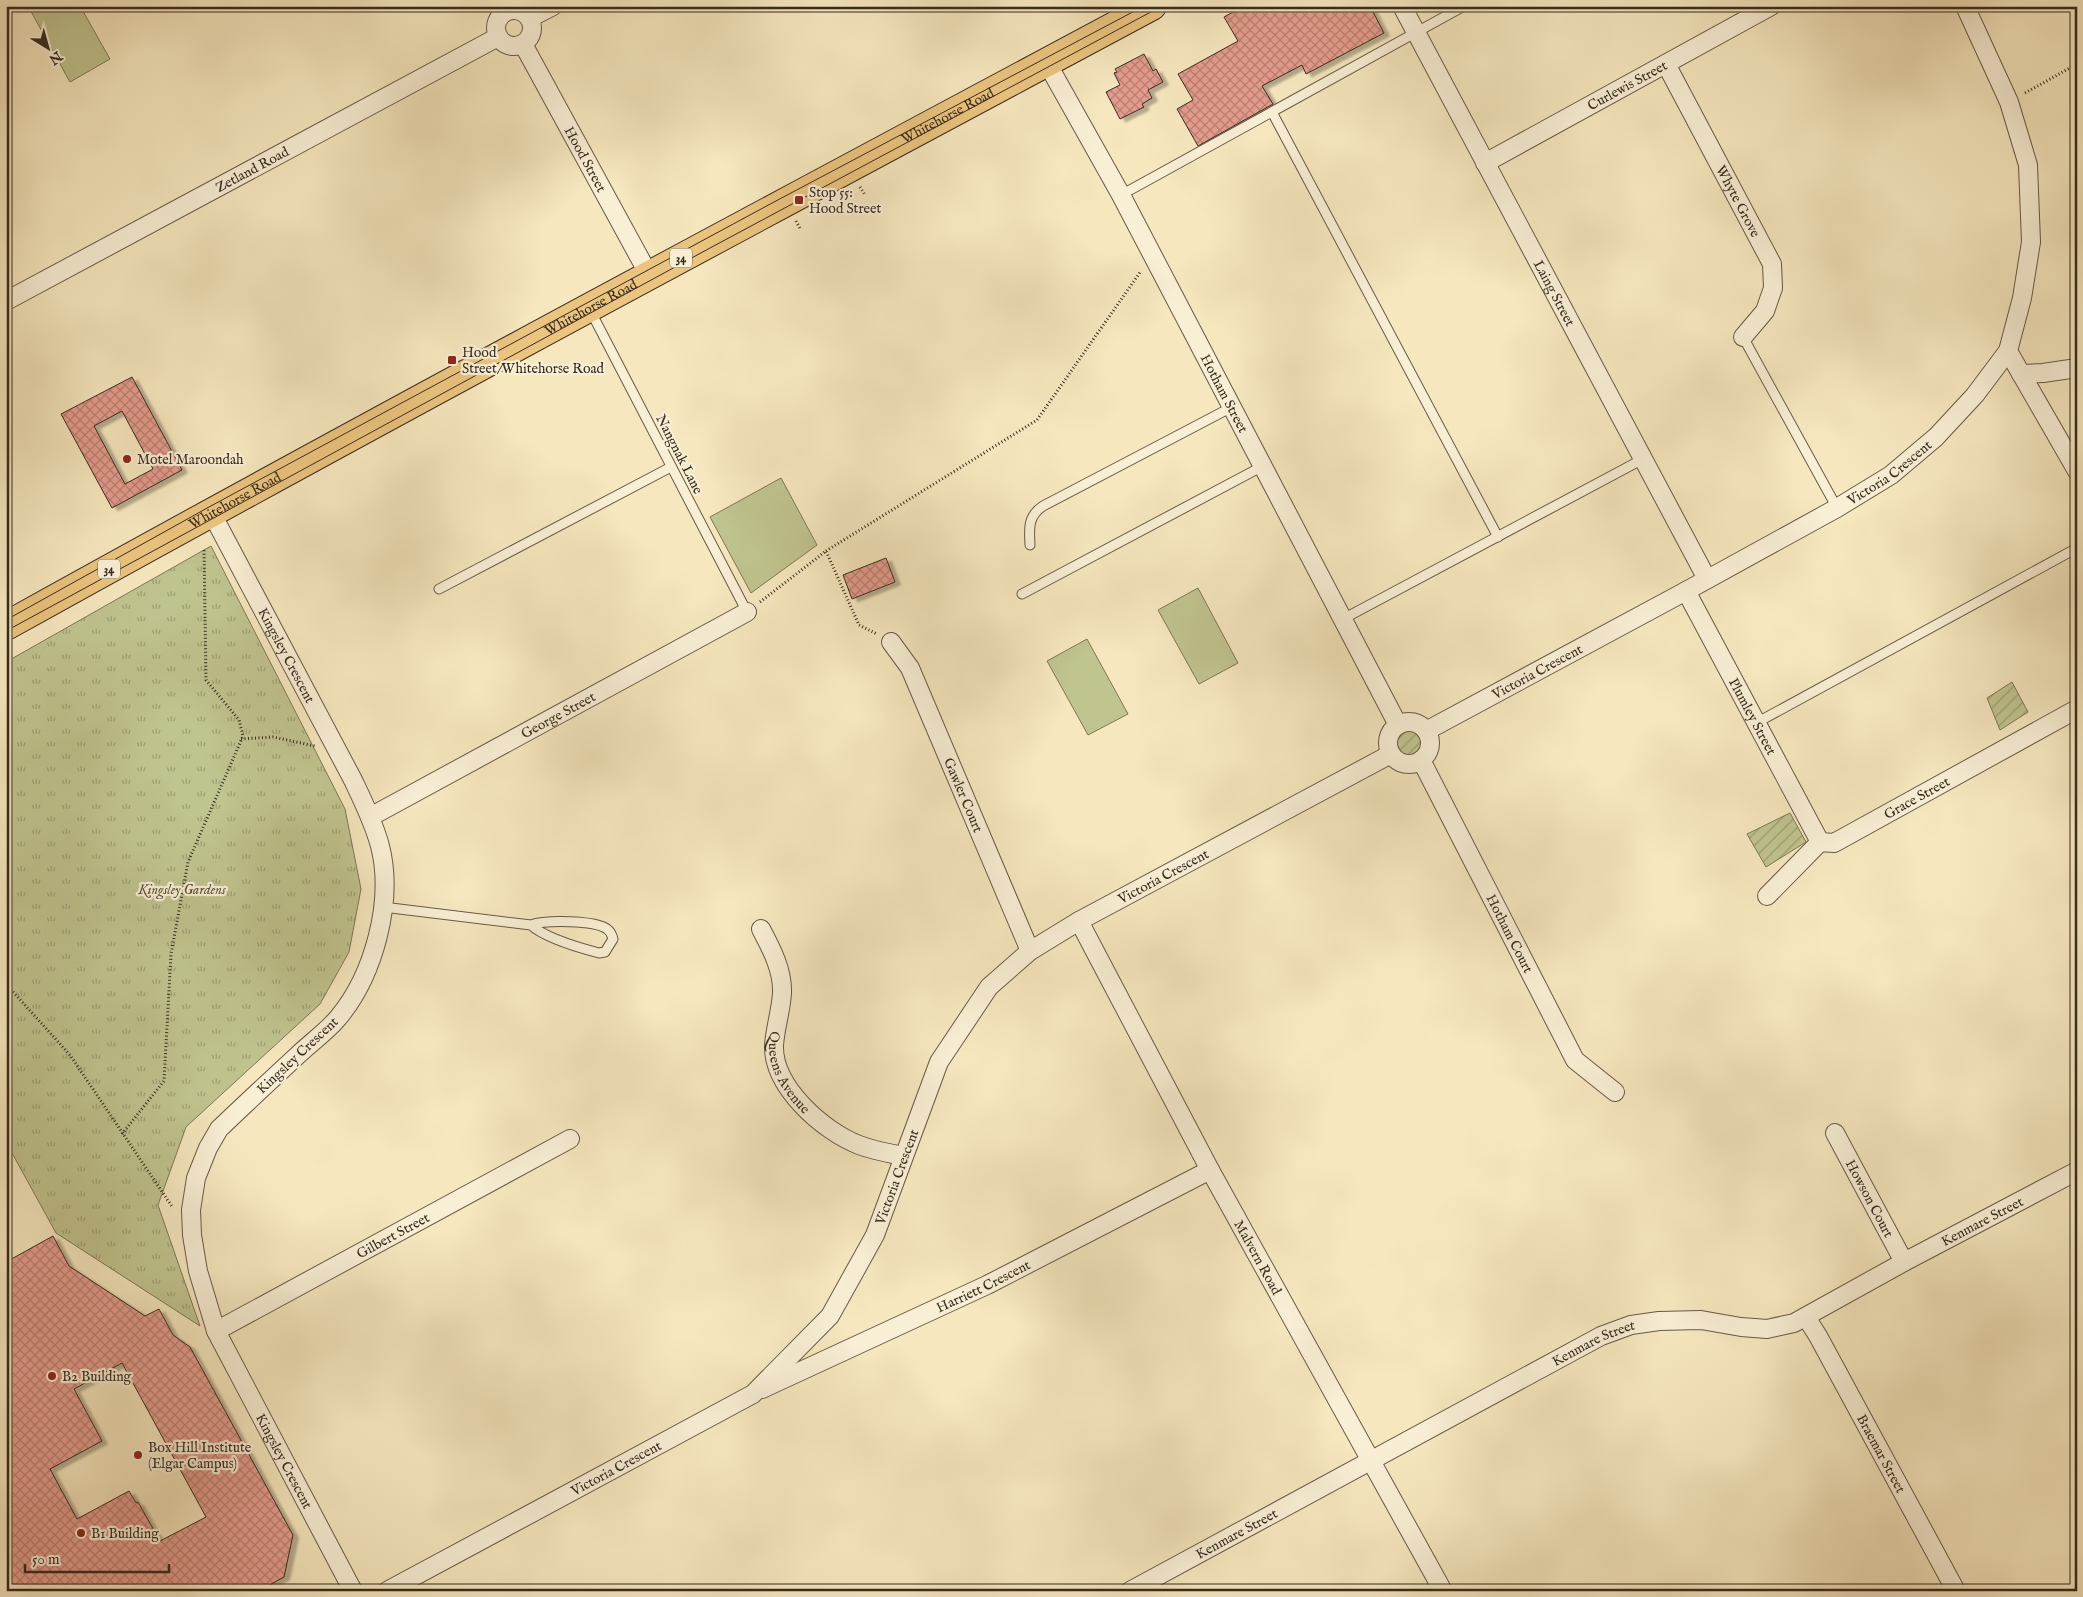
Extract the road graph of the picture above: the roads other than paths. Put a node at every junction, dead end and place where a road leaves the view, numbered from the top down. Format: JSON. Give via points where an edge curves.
{"nodes":[{"id":1,"x":553,"y":6,"type":"edge"},
{"id":2,"x":1152,"y":6,"type":"edge"},
{"id":3,"x":1402,"y":6,"type":"edge"},
{"id":4,"x":1464,"y":6,"type":"edge"},
{"id":5,"x":1771,"y":6,"type":"edge"},
{"id":6,"x":1965,"y":6,"type":"edge"},
{"id":7,"x":503,"y":9,"type":"edge"},
{"id":8,"x":530,"y":18,"type":"junction"},
{"id":9,"x":1416,"y":32,"type":"junction"},
{"id":10,"x":498,"y":37,"type":"junction"},
{"id":11,"x":523,"y":44,"type":"junction"},
{"id":12,"x":1047,"y":63,"type":"junction"},
{"id":13,"x":1666,"y":64,"type":"junction"},
{"id":14,"x":1272,"y":112,"type":"junction"},
{"id":15,"x":1485,"y":163,"type":"junction"},
{"id":16,"x":1121,"y":195,"type":"junction"},
{"id":17,"x":649,"y":275,"type":"junction"},
{"id":18,"x":6,"y":301,"type":"edge"},
{"id":19,"x":589,"y":308,"type":"junction"},
{"id":20,"x":1743,"y":337,"type":"joint"},
{"id":21,"x":2008,"y":351,"type":"junction"},
{"id":22,"x":2077,"y":368,"type":"edge"},
{"id":23,"x":2021,"y":374,"type":"junction"},
{"id":24,"x":1232,"y":407,"type":"junction"},
{"id":25,"x":1643,"y":460,"type":"junction"},
{"id":26,"x":1263,"y":466,"type":"junction"},
{"id":27,"x":671,"y":467,"type":"junction"},
{"id":28,"x":2077,"y":471,"type":"edge"},
{"id":29,"x":1837,"y":508,"type":"junction"},
{"id":30,"x":211,"y":512,"type":"junction"},
{"id":31,"x":1498,"y":537,"type":"junction"},
{"id":32,"x":1030,"y":545,"type":"dead end"},
{"id":33,"x":2077,"y":548,"type":"edge"},
{"id":34,"x":1707,"y":579,"type":"junction"},
{"id":35,"x":440,"y":589,"type":"dead end"},
{"id":36,"x":1686,"y":591,"type":"junction"},
{"id":37,"x":1022,"y":594,"type":"dead end"},
{"id":38,"x":746,"y":612,"type":"joint"},
{"id":39,"x":1343,"y":619,"type":"junction"},
{"id":40,"x":6,"y":626,"type":"edge"},
{"id":41,"x":891,"y":642,"type":"road end"},
{"id":42,"x":2077,"y":709,"type":"edge"},
{"id":43,"x":1756,"y":723,"type":"junction"},
{"id":44,"x":1398,"y":725,"type":"junction"},
{"id":45,"x":1426,"y":731,"type":"junction"},
{"id":46,"x":1391,"y":754,"type":"junction"},
{"id":47,"x":1421,"y":760,"type":"junction"},
{"id":48,"x":370,"y":817,"type":"junction"},
{"id":49,"x":1820,"y":842,"type":"junction"},
{"id":50,"x":1767,"y":896,"type":"dead end"},
{"id":51,"x":383,"y":907,"type":"junction"},
{"id":52,"x":1080,"y":921,"type":"junction"},
{"id":53,"x":531,"y":925,"type":"junction"},
{"id":54,"x":761,"y":929,"type":"dead end"},
{"id":55,"x":1030,"y":951,"type":"junction"},
{"id":56,"x":1615,"y":1092,"type":"dead end"},
{"id":57,"x":1836,"y":1133,"type":"dead end"},
{"id":58,"x":570,"y":1139,"type":"dead end"},
{"id":59,"x":903,"y":1156,"type":"junction"},
{"id":60,"x":1210,"y":1170,"type":"junction"},
{"id":61,"x":2077,"y":1171,"type":"edge"},
{"id":62,"x":1904,"y":1262,"type":"junction"},
{"id":63,"x":1806,"y":1317,"type":"junction"},
{"id":64,"x":216,"y":1331,"type":"junction"},
{"id":65,"x":753,"y":1394,"type":"junction"},
{"id":66,"x":1371,"y":1460,"type":"junction"},
{"id":67,"x":353,"y":1591,"type":"edge"},
{"id":68,"x":388,"y":1591,"type":"edge"},
{"id":69,"x":1130,"y":1591,"type":"edge"},
{"id":70,"x":1443,"y":1591,"type":"edge"},
{"id":71,"x":1956,"y":1591,"type":"edge"}],
"edges":[{"from":1,"to":8,"type":"street"},
{"from":2,"to":12,"type":"main road","name":"Whitehorse Road","number":"34"},
{"from":3,"to":9,"type":"street","name":"Laing Street"},
{"from":4,"to":9,"type":"lane"},
{"from":5,"to":13,"type":"street","name":"Curlewis Street"},
{"from":6,"to":21,"type":"street","name":"Victoria Crescent","via":[[2010,102],[2028,165],[2031,242],[2022,298]]},
{"from":7,"to":8,"type":"street","via":[[522,11]]},
{"from":7,"to":10,"type":"street","via":[[496,26]]},
{"from":8,"to":11,"type":"street","via":[[533,31]]},
{"from":9,"to":14,"type":"lane"},
{"from":9,"to":15,"type":"street","name":"Laing Street"},
{"from":10,"to":11,"type":"street","via":[[507,45]]},
{"from":10,"to":18,"type":"street","name":"Zetland Road"},
{"from":11,"to":17,"type":"street","name":"Hood Street"},
{"from":12,"to":16,"type":"street","name":"Hotham Street"},
{"from":12,"to":17,"type":"main road","name":"Whitehorse Road","number":"34"},
{"from":13,"to":15,"type":"street","name":"Curlewis Street"},
{"from":13,"to":20,"type":"street","name":"Whyte Grove","via":[[1772,264],[1773,288],[1764,311]]},
{"from":14,"to":16,"type":"lane"},
{"from":14,"to":31,"type":"lane"},
{"from":15,"to":25,"type":"street","name":"Laing Street"},
{"from":16,"to":24,"type":"street","name":"Hotham Street"},
{"from":17,"to":19,"type":"main road","name":"Whitehorse Road","number":"34"},
{"from":19,"to":27,"type":"lane","name":"Nangnak Lane"},
{"from":19,"to":30,"type":"main road","name":"Whitehorse Road","number":"34"},
{"from":20,"to":29,"type":"lane"},
{"from":21,"to":23,"type":"street"},
{"from":21,"to":29,"type":"street","name":"Victoria Crescent","via":[[1975,395],[1936,437],[1891,475]]},
{"from":22,"to":23,"type":"street"},
{"from":23,"to":28,"type":"street"},
{"from":24,"to":26,"type":"street","name":"Hotham Street"},
{"from":24,"to":32,"type":"lane","via":[[1042,506],[1029,521]]},
{"from":25,"to":31,"type":"lane"},
{"from":25,"to":34,"type":"street","name":"Laing Street"},
{"from":26,"to":37,"type":"lane"},
{"from":26,"to":39,"type":"street","name":"Hotham Street"},
{"from":27,"to":35,"type":"lane"},
{"from":27,"to":38,"type":"lane","name":"Nangnak Lane"},
{"from":29,"to":34,"type":"street","name":"Victoria Crescent"},
{"from":30,"to":40,"type":"main road","name":"Whitehorse Road","number":"34"},
{"from":30,"to":48,"type":"street","name":"Kingsley Crescent","via":[[339,752]]},
{"from":31,"to":39,"type":"lane"},
{"from":33,"to":43,"type":"lane"},
{"from":34,"to":36,"type":"street","name":"Victoria Crescent"},
{"from":36,"to":43,"type":"street","name":"Plumley Street"},
{"from":36,"to":45,"type":"street","name":"Victoria Crescent"},
{"from":38,"to":48,"type":"street","name":"George Street"},
{"from":39,"to":44,"type":"street","name":"Hotham Street"},
{"from":41,"to":55,"type":"street","name":"Gawler Court","via":[[910,668]]},
{"from":42,"to":49,"type":"street","name":"Grace Street","via":[[1834,843]]},
{"from":43,"to":49,"type":"street","name":"Plumley Street"},
{"from":44,"to":45,"type":"street","via":[[1414,723]]},
{"from":44,"to":46,"type":"street","via":[[1389,738]]},
{"from":45,"to":47,"type":"street","via":[[1430,747]]},
{"from":46,"to":47,"type":"street","via":[[1404,763]]},
{"from":46,"to":52,"type":"street","name":"Victoria Crescent"},
{"from":47,"to":56,"type":"street","name":"Hotham Court","via":[[1575,1060]]},
{"from":48,"to":51,"type":"street","name":"Kingsley Crescent","via":[[380,847],[386,884]]},
{"from":49,"to":50,"type":"street"},
{"from":51,"to":53,"type":"lane"},
{"from":51,"to":64,"type":"street","name":"Kingsley Crescent","via":[[371,956],[357,989],[338,1018],[219,1129],[196,1178],[191,1210],[192,1235],[198,1271]]},
{"from":52,"to":55,"type":"street","name":"Victoria Crescent"},
{"from":52,"to":60,"type":"street","name":"Malvern Road"},
{"from":53,"to":53,"type":"lane","via":[[558,921],[599,926],[607,929],[613,939],[605,952],[599,953],[548,935]]},
{"from":54,"to":59,"type":"street","name":"Queens Avenue","via":[[781,980],[774,1046],[776,1061],[793,1096],[826,1126],[857,1144]]},
{"from":55,"to":59,"type":"street","name":"Victoria Crescent","via":[[989,987],[939,1062]]},
{"from":57,"to":62,"type":"street","name":"Howson Court"},
{"from":58,"to":64,"type":"street","name":"Gilbert Street"},
{"from":59,"to":65,"type":"street","name":"Victoria Crescent","via":[[875,1236],[830,1316]]},
{"from":60,"to":65,"type":"street","name":"Harriett Crescent","via":[[987,1285]]},
{"from":60,"to":66,"type":"street","name":"Malvern Road"},
{"from":61,"to":62,"type":"street","name":"Kenmare Street"},
{"from":62,"to":63,"type":"street","name":"Kenmare Street"},
{"from":63,"to":66,"type":"street","name":"Kenmare Street","via":[[1767,1329],[1702,1320],[1659,1320],[1631,1325],[1601,1336]]},
{"from":63,"to":71,"type":"street","name":"Braemar Street"},
{"from":64,"to":67,"type":"street","name":"Kingsley Crescent"},
{"from":65,"to":68,"type":"street","name":"Victoria Crescent"},
{"from":66,"to":69,"type":"street","name":"Kenmare Street"},
{"from":66,"to":70,"type":"street","name":"Malvern Road"}]}
